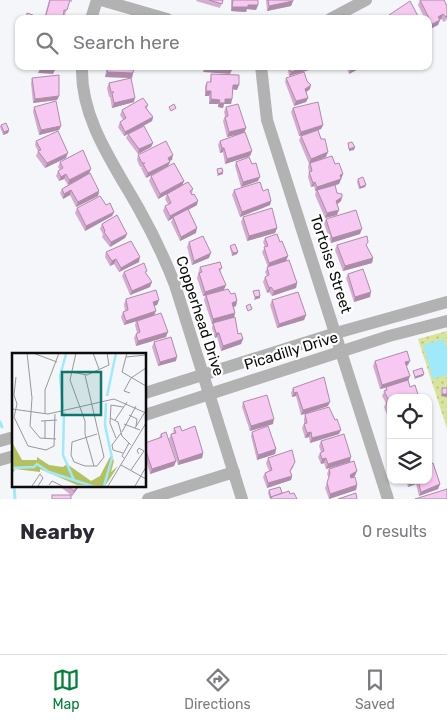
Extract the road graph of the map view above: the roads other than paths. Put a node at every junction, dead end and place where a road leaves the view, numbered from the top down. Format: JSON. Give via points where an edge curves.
{"nodes":[{"id":1,"x":97,"y":0,"type":"edge"},
{"id":2,"x":101,"y":0,"type":"edge"},
{"id":3,"x":366,"y":0,"type":"edge"},
{"id":4,"x":92,"y":15,"type":"edge"},
{"id":5,"x":153,"y":15,"type":"edge"},
{"id":6,"x":338,"y":15,"type":"edge"},
{"id":7,"x":82,"y":70,"type":"edge"},
{"id":8,"x":261,"y":70,"type":"edge"},
{"id":9,"x":447,"y":302,"type":"edge"},
{"id":10,"x":447,"y":321,"type":"edge"},
{"id":11,"x":336,"y":333,"type":"junction"},
{"id":12,"x":342,"y":353,"type":"junction"},
{"id":13,"x":203,"y":373,"type":"junction"},
{"id":14,"x":146,"y":393,"type":"edge"},
{"id":15,"x":209,"y":394,"type":"junction"},
{"id":16,"x":146,"y":415,"type":"edge"},
{"id":17,"x":12,"y":437,"type":"edge"},
{"id":18,"x":0,"y":441,"type":"edge"},
{"id":19,"x":234,"y":472,"type":"junction"},
{"id":20,"x":148,"y":499,"type":"edge"},
{"id":21,"x":242,"y":499,"type":"edge"},
{"id":22,"x":388,"y":499,"type":"edge"}],
"edges":[{"from":1,"to":4,"type":"street"},
{"from":2,"to":5,"type":"street"},
{"from":3,"to":6,"type":"street"},
{"from":7,"to":13,"type":"street","name":"Copperhead Drive","via":[[84,98],[92,123],[162,253]]},
{"from":8,"to":11,"type":"street","name":"Tortoise Street","via":[[267,120]]},
{"from":9,"to":11,"type":"street","name":"Picadilly Drive"},
{"from":10,"to":12,"type":"street","name":"Picadilly Drive","via":[[389,336]]},
{"from":11,"to":12,"type":"street","name":"Tortoise Street"},
{"from":11,"to":13,"type":"street","name":"Picadilly Drive"},
{"from":12,"to":15,"type":"street","name":"Picadilly Drive"},
{"from":12,"to":22,"type":"street","name":"Tortoise Street"},
{"from":13,"to":14,"type":"street","name":"Picadilly Drive"},
{"from":13,"to":15,"type":"street","name":"Copperhead Drive"},
{"from":15,"to":16,"type":"street","name":"Picadilly Drive"},
{"from":15,"to":19,"type":"street","name":"Copperhead Drive"},
{"from":17,"to":18,"type":"street"},
{"from":19,"to":20,"type":"street"},
{"from":19,"to":21,"type":"street","name":"Copperhead Drive"}]}
